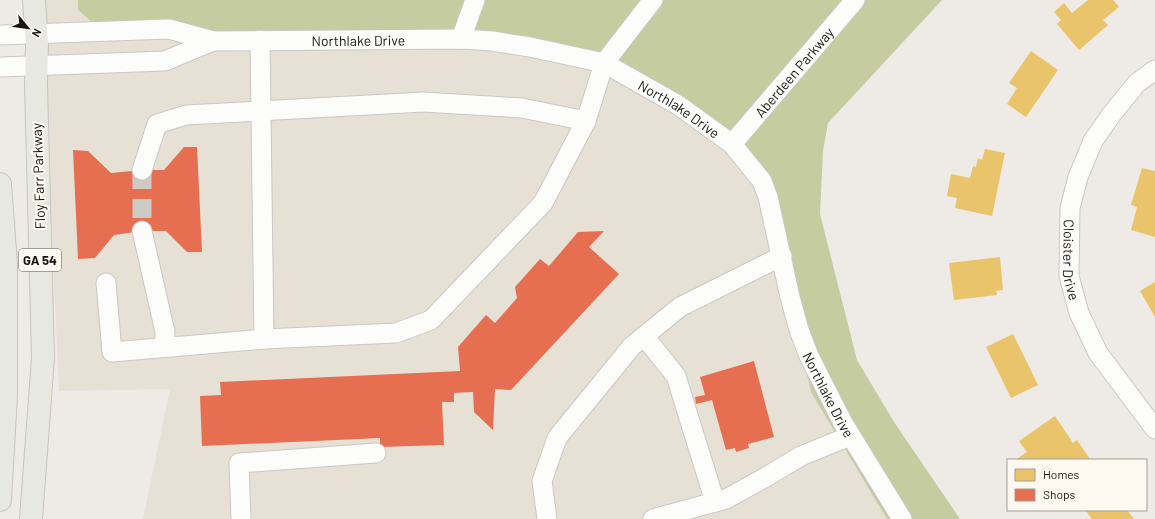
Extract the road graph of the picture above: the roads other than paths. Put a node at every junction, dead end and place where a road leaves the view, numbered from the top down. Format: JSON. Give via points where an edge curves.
{"nodes":[{"id":1,"x":34,"y":0,"type":"edge"},
{"id":2,"x":475,"y":0,"type":"edge"},
{"id":3,"x":653,"y":0,"type":"edge"},
{"id":4,"x":855,"y":0,"type":"edge"},
{"id":5,"x":36,"y":33,"type":"junction"},
{"id":6,"x":0,"y":35,"type":"edge"},
{"id":7,"x":461,"y":39,"type":"junction"},
{"id":8,"x":260,"y":40,"type":"junction"},
{"id":9,"x":213,"y":41,"type":"junction"},
{"id":10,"x":604,"y":63,"type":"junction"},
{"id":11,"x":36,"y":66,"type":"junction"},
{"id":12,"x":0,"y":67,"type":"edge"},
{"id":13,"x":1155,"y":70,"type":"edge"},
{"id":14,"x":261,"y":111,"type":"junction"},
{"id":15,"x":586,"y":121,"type":"junction"},
{"id":16,"x":732,"y":144,"type":"junction"},
{"id":17,"x":142,"y":170,"type":"tunnel mouth"},
{"id":18,"x":0,"y":184,"type":"edge"},
{"id":19,"x":142,"y":231,"type":"tunnel mouth"},
{"id":20,"x":782,"y":256,"type":"junction"},
{"id":21,"x":106,"y":282,"type":"dead end"},
{"id":22,"x":644,"y":336,"type":"junction"},
{"id":23,"x":165,"y":339,"type":"junction"},
{"id":24,"x":264,"y":339,"type":"junction"},
{"id":25,"x":1155,"y":429,"type":"edge"},
{"id":26,"x":850,"y":436,"type":"junction"},
{"id":27,"x":376,"y":453,"type":"dead end"},
{"id":28,"x":0,"y":500,"type":"edge"},
{"id":29,"x":715,"y":502,"type":"junction"},
{"id":30,"x":31,"y":519,"type":"edge"},
{"id":31,"x":241,"y":519,"type":"edge"},
{"id":32,"x":547,"y":519,"type":"edge"},
{"id":33,"x":653,"y":519,"type":"edge"},
{"id":34,"x":902,"y":519,"type":"edge"}],
"edges":[{"from":1,"to":5,"type":"main road","name":"Floy Farr Parkway","number":"GA 54"},
{"from":2,"to":7,"type":"street"},
{"from":3,"to":10,"type":"street"},
{"from":4,"to":16,"type":"street","name":"Aberdeen Parkway"},
{"from":5,"to":6,"type":"street","name":"Northlake Drive"},
{"from":5,"to":9,"type":"street","name":"Northlake Drive","via":[[169,29]]},
{"from":5,"to":11,"type":"main road","name":"Floy Farr Parkway","number":"GA 54"},
{"from":7,"to":8,"type":"street","name":"Northlake Drive"},
{"from":7,"to":10,"type":"street","name":"Northlake Drive","via":[[530,47]]},
{"from":8,"to":9,"type":"street","name":"Northlake Drive"},
{"from":8,"to":14,"type":"street"},
{"from":9,"to":11,"type":"street","name":"Northlake Drive","via":[[165,61]]},
{"from":10,"to":15,"type":"street"},
{"from":10,"to":16,"type":"street","name":"Northlake Drive","via":[[678,105]]},
{"from":11,"to":12,"type":"street","name":"Northlake Drive"},
{"from":11,"to":30,"type":"main road","name":"Floy Farr Parkway","number":"GA 54","via":[[43,358]]},
{"from":13,"to":25,"type":"street","name":"Cloister Drive","via":[[1137,83],[1091,145],[1078,177],[1070,208],[1069,276],[1080,313],[1098,352]]},
{"from":14,"to":15,"type":"street","via":[[423,102],[520,108]]},
{"from":14,"to":17,"type":"street","via":[[186,115],[158,124]]},
{"from":14,"to":24,"type":"street"},
{"from":15,"to":24,"type":"street","via":[[544,203],[431,320],[396,333]]},
{"from":16,"to":20,"type":"street","name":"Northlake Drive","via":[[762,181]]},
{"from":18,"to":28,"type":"main road","number":"GA 54","via":[[6,264],[6,395]]},
{"from":19,"to":23,"type":"street"},
{"from":20,"to":22,"type":"street","via":[[680,307]]},
{"from":20,"to":26,"type":"street","name":"Northlake Drive","via":[[799,330],[809,356]]},
{"from":21,"to":23,"type":"street","via":[[112,352]]},
{"from":22,"to":29,"type":"street","via":[[676,376]]},
{"from":22,"to":32,"type":"street","via":[[632,346],[556,438],[542,481]]},
{"from":23,"to":24,"type":"street"},
{"from":26,"to":29,"type":"street","via":[[801,456],[726,499]]},
{"from":26,"to":34,"type":"street","name":"Northlake Drive"},
{"from":27,"to":31,"type":"street","via":[[239,463]]},
{"from":29,"to":33,"type":"street"}]}
